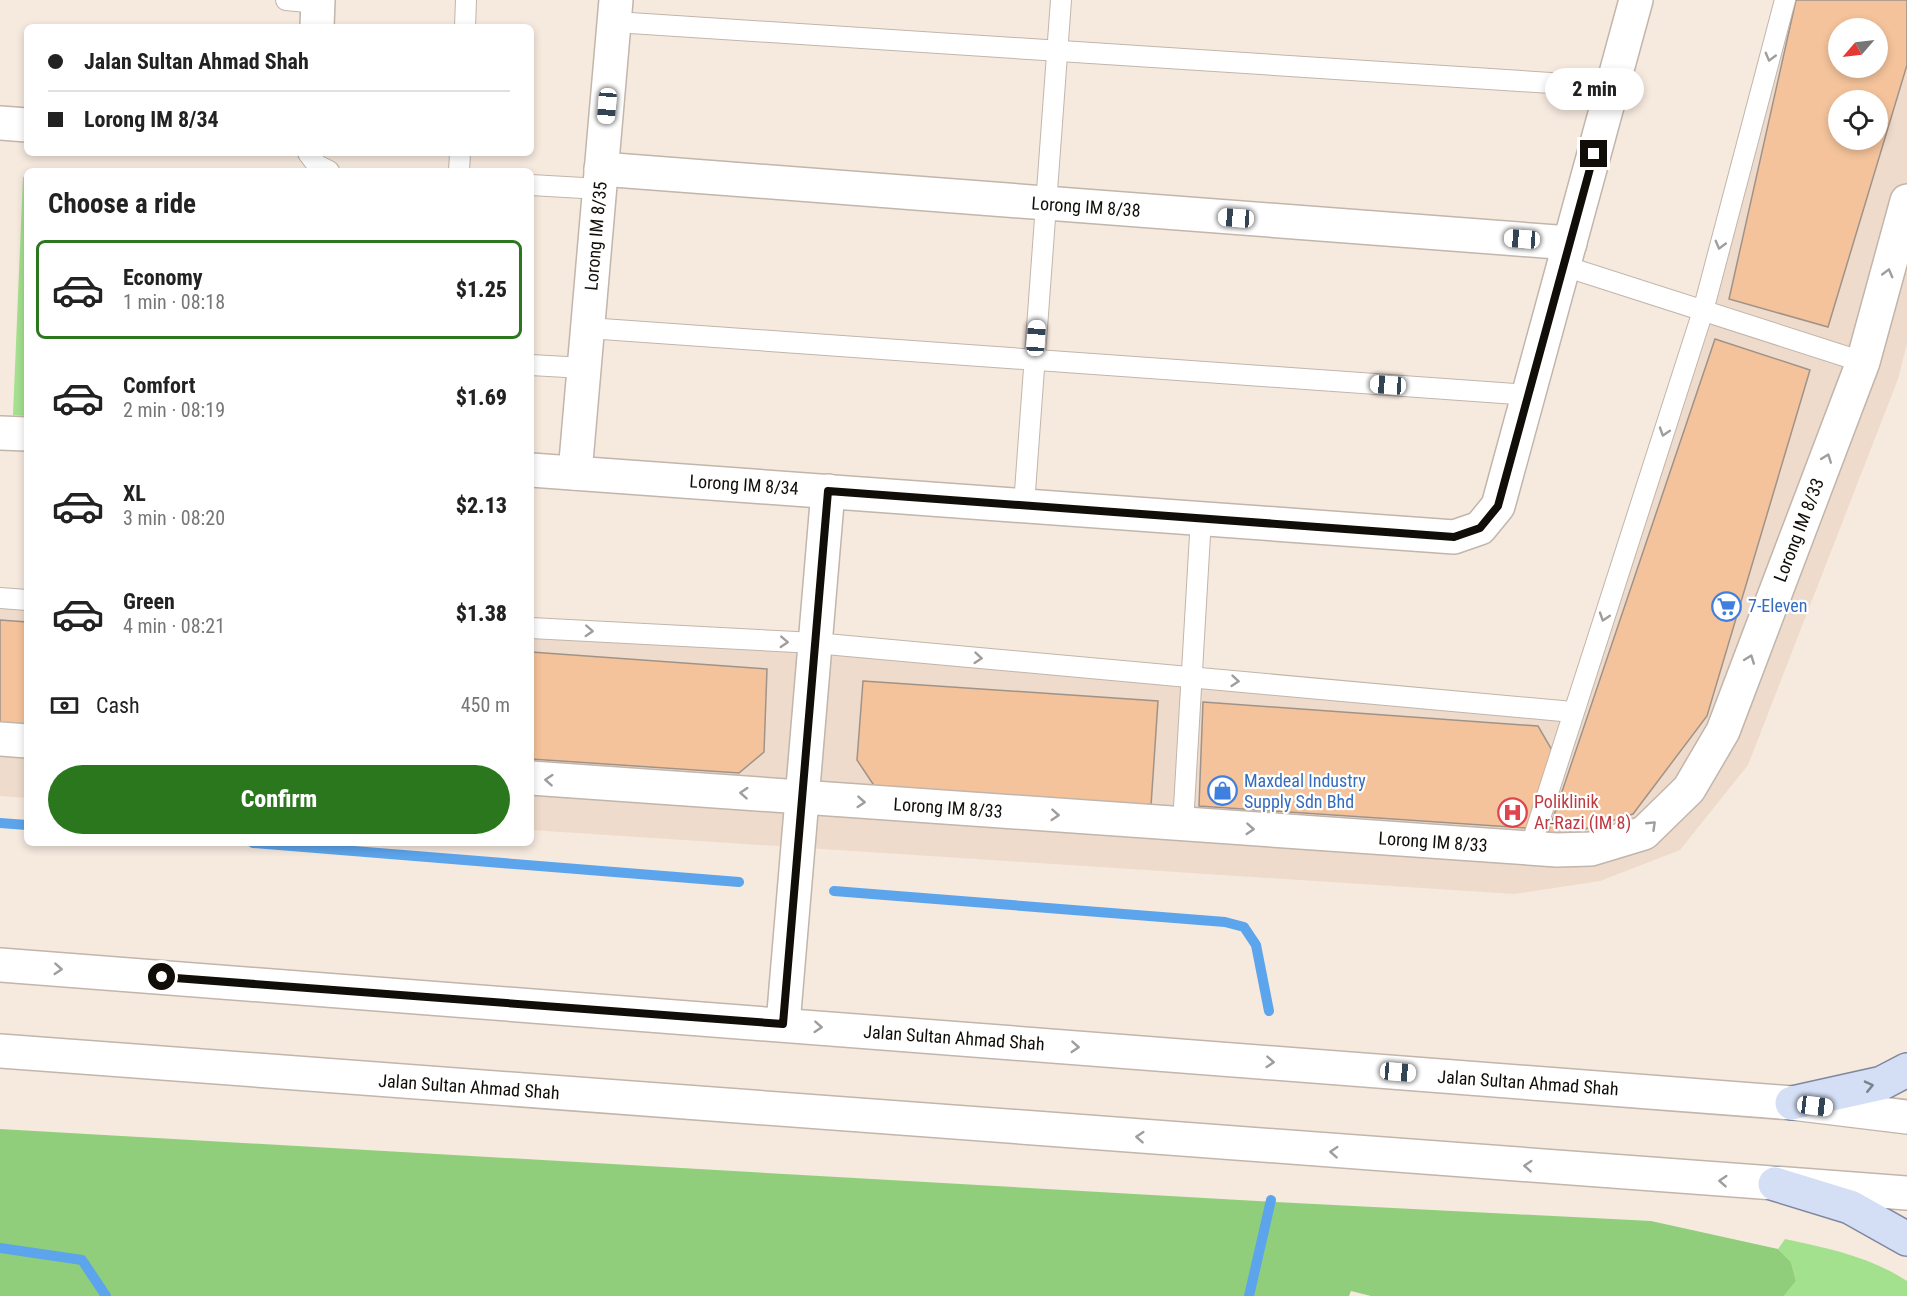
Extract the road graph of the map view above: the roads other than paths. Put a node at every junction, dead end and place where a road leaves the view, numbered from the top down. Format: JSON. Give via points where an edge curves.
{"nodes":[{"id":1,"x":286,"y":0,"type":"edge"},
{"id":2,"x":466,"y":0,"type":"edge"},
{"id":3,"x":1062,"y":0,"type":"edge"},
{"id":4,"x":1636,"y":0,"type":"edge"},
{"id":5,"x":1785,"y":0,"type":"edge"},
{"id":6,"x":318,"y":10,"type":"edge"},
{"id":7,"x":615,"y":11,"type":"edge"},
{"id":8,"x":465,"y":24,"type":"edge"},
{"id":9,"x":1058,"y":50,"type":"junction"},
{"id":10,"x":1612,"y":87,"type":"junction"},
{"id":11,"x":0,"y":123,"type":"edge"},
{"id":12,"x":24,"y":125,"type":"edge"},
{"id":13,"x":310,"y":156,"type":"edge"},
{"id":14,"x":323,"y":168,"type":"edge"},
{"id":15,"x":601,"y":179,"type":"junction"},
{"id":16,"x":534,"y":185,"type":"edge"},
{"id":17,"x":1907,"y":201,"type":"edge"},
{"id":18,"x":1046,"y":204,"type":"junction"},
{"id":19,"x":1567,"y":255,"type":"junction"},
{"id":20,"x":1703,"y":311,"type":"junction"},
{"id":21,"x":588,"y":328,"type":"junction"},
{"id":22,"x":1035,"y":360,"type":"junction"},
{"id":23,"x":1863,"y":363,"type":"junction"},
{"id":24,"x":534,"y":364,"type":"edge"},
{"id":25,"x":584,"y":368,"type":"junction"},
{"id":26,"x":1529,"y":395,"type":"junction"},
{"id":27,"x":0,"y":433,"type":"edge"},
{"id":28,"x":24,"y":434,"type":"edge"},
{"id":29,"x":534,"y":470,"type":"edge"},
{"id":30,"x":575,"y":473,"type":"junction"},
{"id":31,"x":828,"y":491,"type":"junction"},
{"id":32,"x":1024,"y":505,"type":"junction"},
{"id":33,"x":1201,"y":518,"type":"junction"},
{"id":34,"x":0,"y":598,"type":"edge"},
{"id":35,"x":24,"y":600,"type":"edge"},
{"id":36,"x":534,"y":628,"type":"edge"},
{"id":37,"x":815,"y":644,"type":"junction"},
{"id":38,"x":1192,"y":677,"type":"junction"},
{"id":39,"x":1573,"y":712,"type":"junction"},
{"id":40,"x":0,"y":739,"type":"edge"},
{"id":41,"x":24,"y":741,"type":"edge"},
{"id":42,"x":534,"y":778,"type":"edge"},
{"id":43,"x":802,"y":798,"type":"junction"},
{"id":44,"x":1183,"y":824,"type":"junction"},
{"id":45,"x":1530,"y":849,"type":"junction"},
{"id":46,"x":0,"y":965,"type":"edge"},
{"id":47,"x":783,"y":1024,"type":"junction"},
{"id":48,"x":0,"y":1051,"type":"edge"},
{"id":49,"x":1907,"y":1070,"type":"edge"},
{"id":50,"x":1792,"y":1103,"type":"junction"},
{"id":51,"x":1907,"y":1117,"type":"edge"},
{"id":52,"x":1775,"y":1184,"type":"junction"},
{"id":53,"x":1907,"y":1193,"type":"edge"},
{"id":54,"x":1907,"y":1239,"type":"edge"}],
"edges":[{"from":1,"to":6,"type":"lane"},
{"from":2,"to":8,"type":"lane"},
{"from":3,"to":9,"type":"lane"},
{"from":4,"to":10,"type":"street","name":"Lorong IM 8/34"},
{"from":5,"to":20,"type":"lane","one_way":true},
{"from":7,"to":9,"type":"lane"},
{"from":7,"to":15,"type":"street","name":"Lorong IM 8/35"},
{"from":9,"to":10,"type":"lane"},
{"from":9,"to":18,"type":"lane"},
{"from":10,"to":19,"type":"street","name":"Lorong IM 8/34"},
{"from":11,"to":12,"type":"street"},
{"from":13,"to":14,"type":"lane"},
{"from":15,"to":16,"type":"lane"},
{"from":15,"to":18,"type":"street","name":"Lorong IM 8/38"},
{"from":15,"to":21,"type":"street","name":"Lorong IM 8/35"},
{"from":23,"to":17,"type":"street","name":"Lorong IM 8/33","one_way":true},
{"from":18,"to":19,"type":"street","name":"Lorong IM 8/38"},
{"from":18,"to":22,"type":"lane"},
{"from":19,"to":20,"type":"lane"},
{"from":19,"to":26,"type":"street","name":"Lorong IM 8/34"},
{"from":20,"to":23,"type":"lane"},
{"from":20,"to":39,"type":"lane","one_way":true},
{"from":21,"to":22,"type":"lane"},
{"from":21,"to":25,"type":"street","name":"Lorong IM 8/35"},
{"from":22,"to":26,"type":"lane"},
{"from":22,"to":32,"type":"lane"},
{"from":45,"to":23,"type":"street","name":"Lorong IM 8/33","one_way":true,"via":[[1591,849],[1644,832],[1689,789],[1723,730]]},
{"from":24,"to":25,"type":"lane"},
{"from":25,"to":30,"type":"street","name":"Lorong IM 8/35"},
{"from":26,"to":33,"type":"street","name":"Lorong IM 8/34","via":[[1498,506],[1480,528],[1454,537]]},
{"from":27,"to":28,"type":"street"},
{"from":29,"to":30,"type":"street","name":"Lorong IM 8/34"},
{"from":30,"to":31,"type":"street","name":"Lorong IM 8/34"},
{"from":31,"to":32,"type":"street","name":"Lorong IM 8/34"},
{"from":31,"to":37,"type":"street"},
{"from":32,"to":33,"type":"street","name":"Lorong IM 8/34"},
{"from":33,"to":38,"type":"lane"},
{"from":34,"to":35,"type":"lane"},
{"from":36,"to":37,"type":"lane","one_way":true},
{"from":37,"to":38,"type":"lane","one_way":true},
{"from":37,"to":43,"type":"street"},
{"from":38,"to":39,"type":"lane","one_way":true},
{"from":38,"to":44,"type":"lane"},
{"from":39,"to":45,"type":"lane"},
{"from":40,"to":41,"type":"street"},
{"from":43,"to":42,"type":"street","name":"Lorong IM 8/33","one_way":true},
{"from":43,"to":44,"type":"street","name":"Lorong IM 8/33","one_way":true},
{"from":43,"to":47,"type":"street"},
{"from":44,"to":45,"type":"street","name":"Lorong IM 8/33","one_way":true},
{"from":46,"to":47,"type":"street","name":"Jalan Sultan Ahmad Shah","one_way":true},
{"from":47,"to":50,"type":"street","name":"Jalan Sultan Ahmad Shah","one_way":true},
{"from":52,"to":48,"type":"street","name":"Jalan Sultan Ahmad Shah","one_way":true},
{"from":50,"to":49,"type":"main road","one_way":true,"via":[[1882,1083]]},
{"from":50,"to":51,"type":"street","name":"Jalan Sultan Ahmad Shah"},
{"from":52,"to":53,"type":"street","name":"Jalan Sultan Ahmad Shah"},
{"from":52,"to":54,"type":"main road","via":[[1850,1207]]}]}
